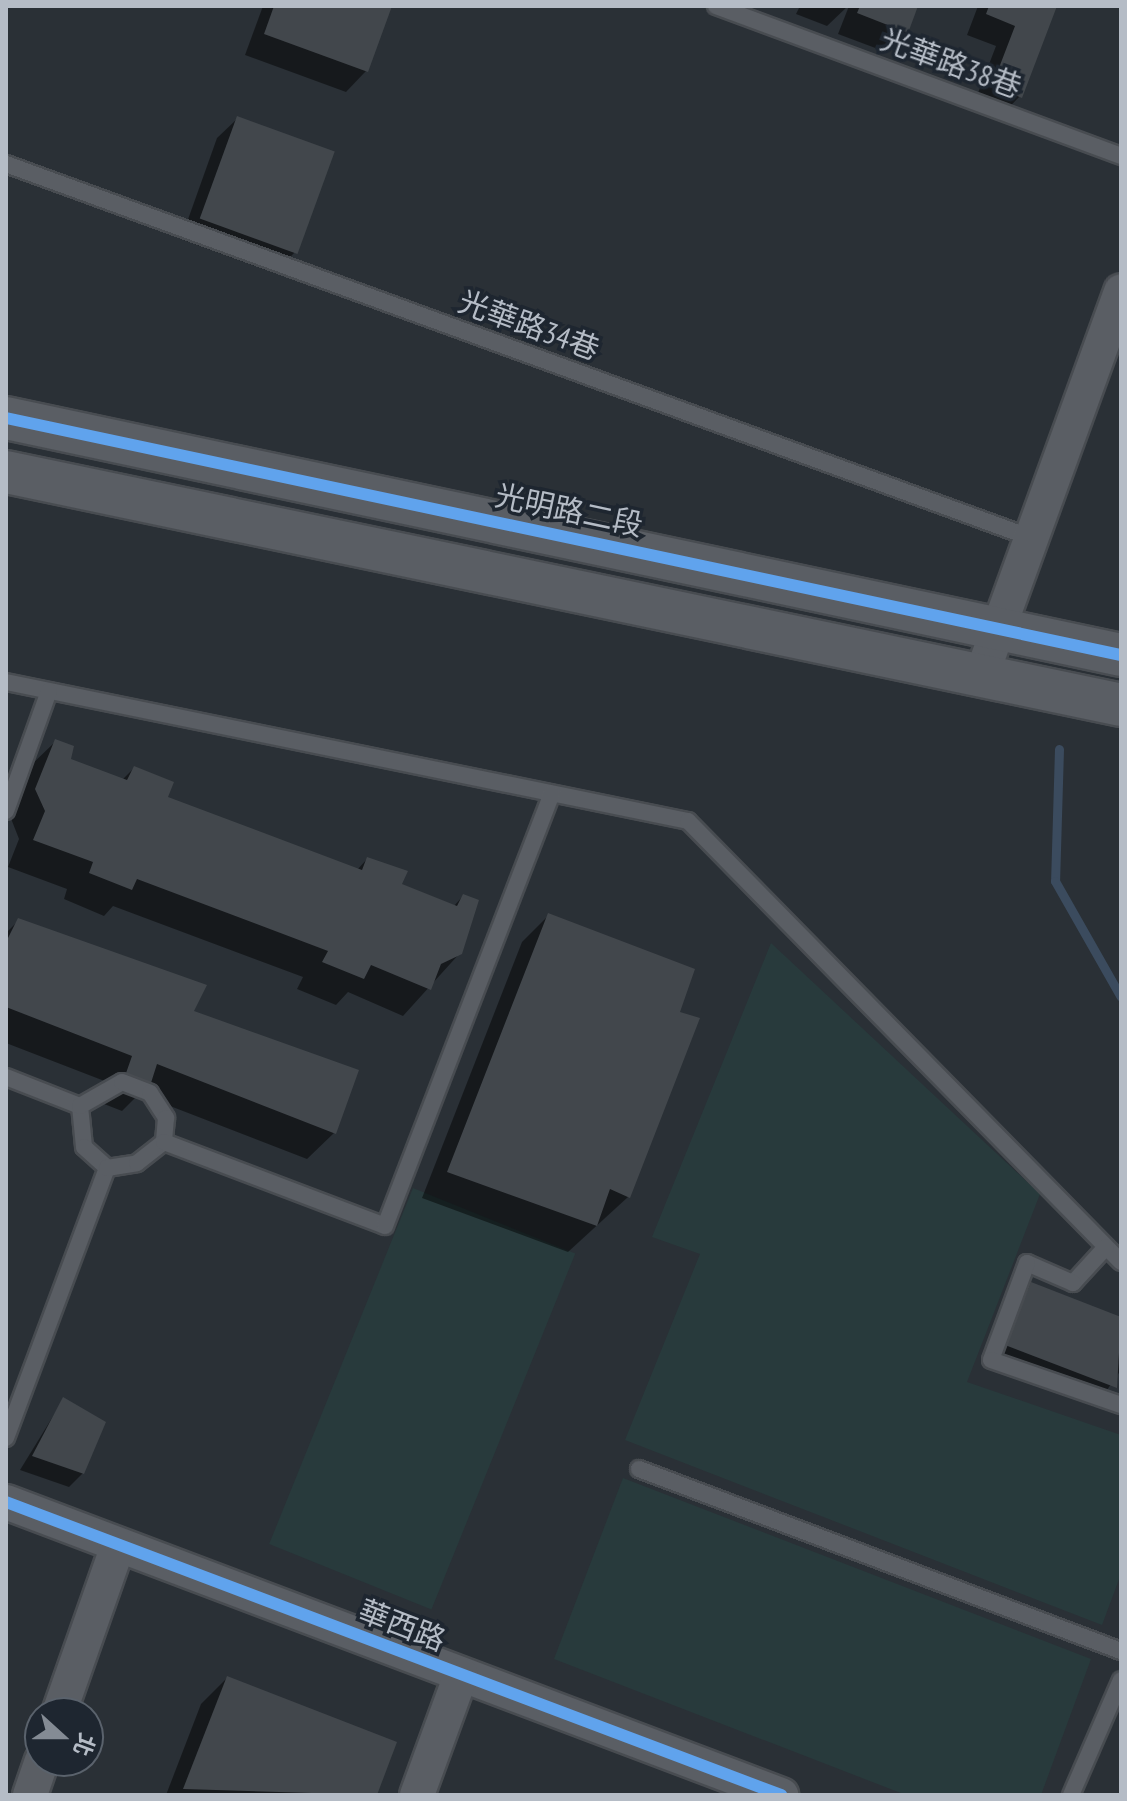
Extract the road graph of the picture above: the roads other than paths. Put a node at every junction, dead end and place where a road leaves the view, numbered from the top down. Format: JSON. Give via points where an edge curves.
{"nodes":[{"id":1,"x":716,"y":6,"type":"edge"},
{"id":2,"x":1121,"y":156,"type":"edge"},
{"id":3,"x":6,"y":164,"type":"edge"},
{"id":4,"x":1121,"y":291,"type":"edge"},
{"id":5,"x":6,"y":418,"type":"edge"},
{"id":6,"x":6,"y":472,"type":"edge"},
{"id":7,"x":1032,"y":538,"type":"junction"},
{"id":8,"x":1000,"y":626,"type":"junction"},
{"id":9,"x":1121,"y":655,"type":"edge"},
{"id":10,"x":983,"y":671,"type":"junction"},
{"id":11,"x":6,"y":682,"type":"edge"},
{"id":12,"x":49,"y":691,"type":"junction"},
{"id":13,"x":1121,"y":705,"type":"edge"},
{"id":14,"x":552,"y":794,"type":"junction"},
{"id":15,"x":6,"y":811,"type":"edge"},
{"id":16,"x":6,"y":1077,"type":"edge"},
{"id":17,"x":80,"y":1106,"type":"junction"},
{"id":18,"x":164,"y":1142,"type":"junction"},
{"id":19,"x":107,"y":1168,"type":"junction"},
{"id":20,"x":1106,"y":1247,"type":"junction"},
{"id":21,"x":1121,"y":1262,"type":"edge"},
{"id":22,"x":1121,"y":1405,"type":"edge"},
{"id":23,"x":6,"y":1438,"type":"edge"},
{"id":24,"x":639,"y":1469,"type":"dead end"},
{"id":25,"x":6,"y":1502,"type":"edge"},
{"id":26,"x":118,"y":1545,"type":"junction"},
{"id":27,"x":1121,"y":1651,"type":"edge"},
{"id":28,"x":461,"y":1675,"type":"junction"},
{"id":29,"x":1121,"y":1680,"type":"edge"},
{"id":30,"x":65,"y":1697,"type":"edge"},
{"id":31,"x":417,"y":1795,"type":"edge"},
{"id":32,"x":781,"y":1795,"type":"edge"},
{"id":33,"x":1071,"y":1795,"type":"edge"}],
"edges":[{"from":1,"to":2,"type":"lane","name":"光華路38巷"},
{"from":3,"to":7,"type":"lane","name":"光華路34巷"},
{"from":4,"to":7,"type":"street"},
{"from":5,"to":8,"type":"street","name":"光明路二段"},
{"from":6,"to":10,"type":"street"},
{"from":7,"to":8,"type":"street"},
{"from":8,"to":9,"type":"street","name":"光明路二段"},
{"from":8,"to":10,"type":"street"},
{"from":10,"to":13,"type":"street"},
{"from":11,"to":12,"type":"lane"},
{"from":12,"to":14,"type":"lane"},
{"from":12,"to":15,"type":"lane"},
{"from":14,"to":18,"type":"lane","via":[[385,1226]]},
{"from":14,"to":20,"type":"lane","via":[[688,821]]},
{"from":16,"to":17,"type":"lane"},
{"from":17,"to":18,"type":"lane","via":[[122,1082],[150,1093],[166,1118]]},
{"from":17,"to":19,"type":"lane","via":[[84,1147]]},
{"from":18,"to":19,"type":"lane","via":[[137,1163]]},
{"from":19,"to":23,"type":"lane"},
{"from":20,"to":21,"type":"lane"},
{"from":20,"to":22,"type":"lane","via":[[1073,1283],[1027,1263],[991,1360]]},
{"from":24,"to":27,"type":"lane"},
{"from":25,"to":26,"type":"street","name":"華西路"},
{"from":26,"to":28,"type":"street","name":"華西路"},
{"from":26,"to":30,"type":"street"},
{"from":28,"to":31,"type":"street"},
{"from":28,"to":32,"type":"street","name":"華西路"},
{"from":29,"to":33,"type":"lane"}]}
